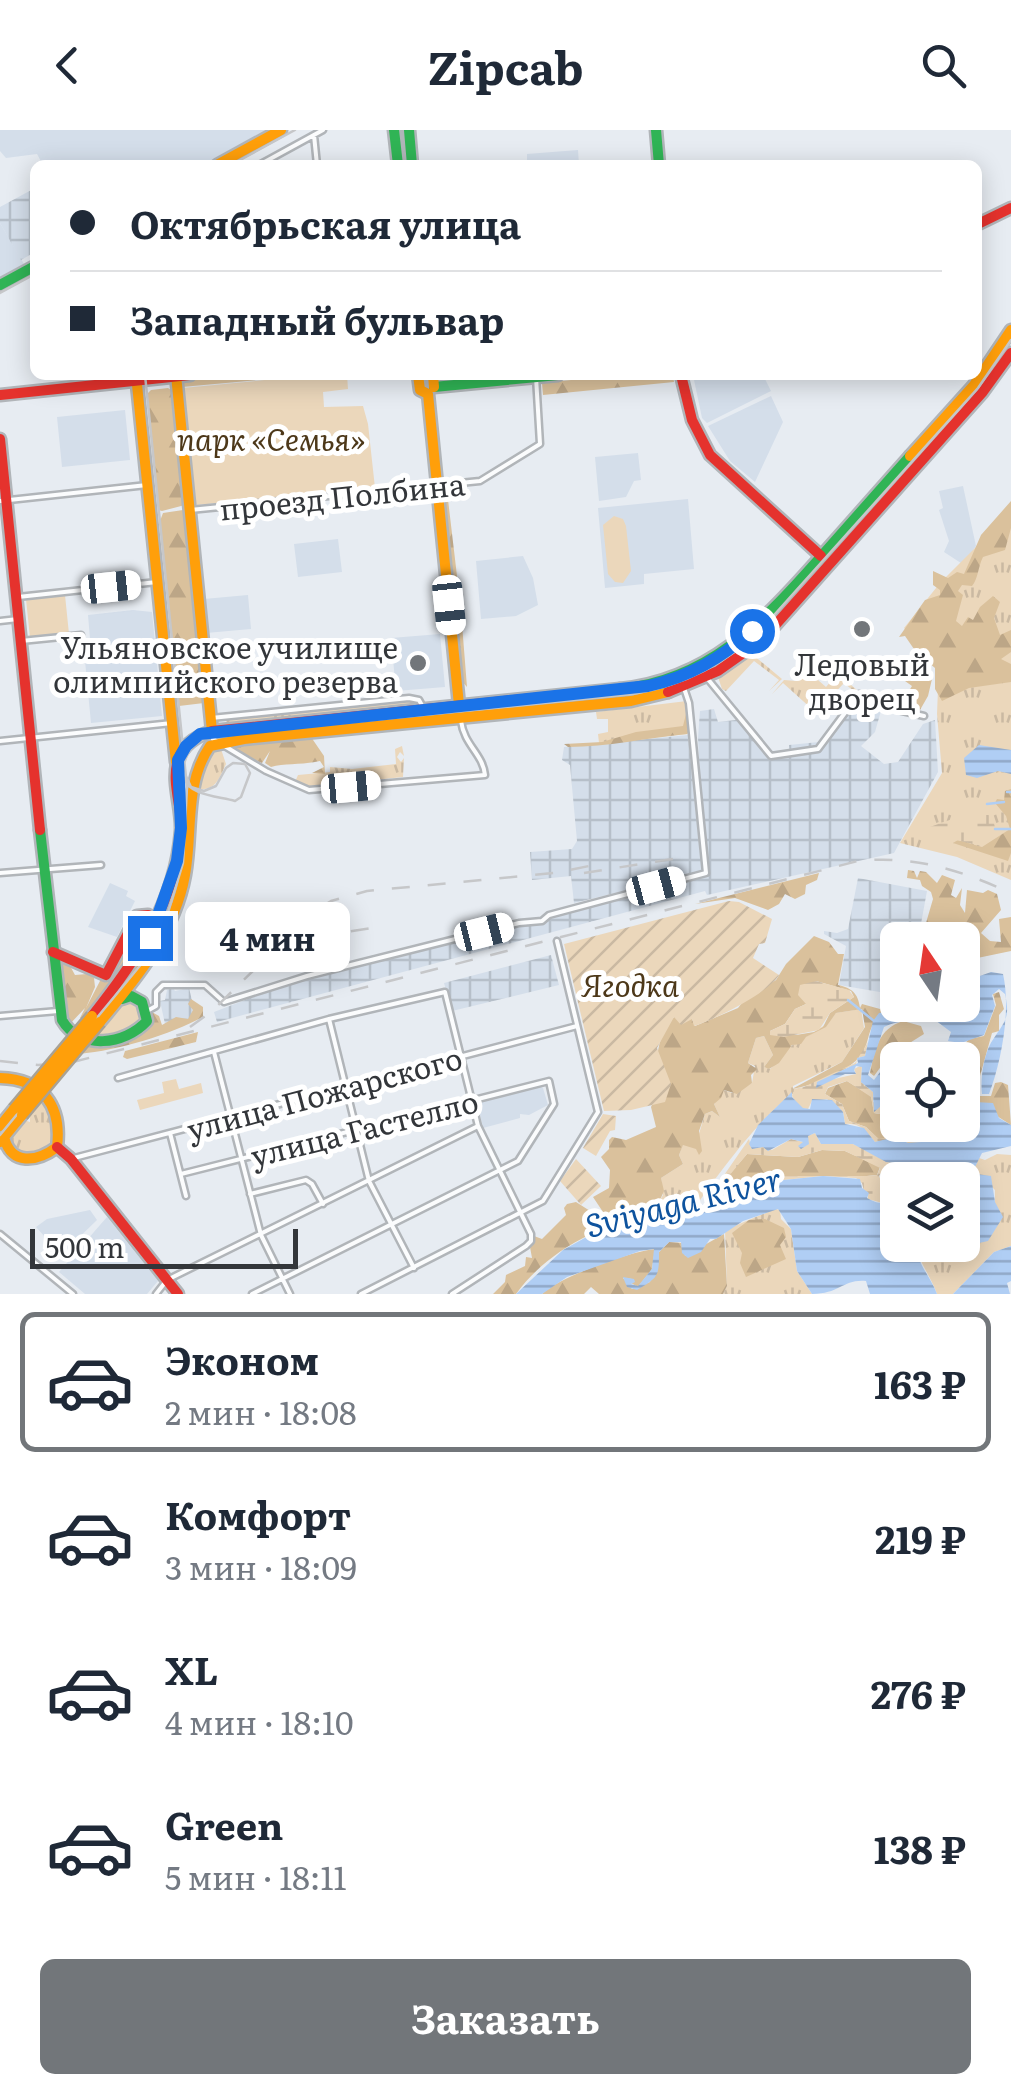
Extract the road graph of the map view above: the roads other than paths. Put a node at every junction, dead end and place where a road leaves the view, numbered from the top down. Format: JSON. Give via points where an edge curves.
{"nodes":[{"id":1,"x":281,"y":130,"type":"edge"},
{"id":2,"x":322,"y":130,"type":"edge"},
{"id":3,"x":394,"y":130,"type":"edge"},
{"id":4,"x":409,"y":130,"type":"edge"},
{"id":5,"x":656,"y":130,"type":"edge"},
{"id":6,"x":314,"y":135,"type":"junction"},
{"id":7,"x":227,"y":160,"type":"edge"},
{"id":8,"x":268,"y":160,"type":"edge"},
{"id":9,"x":316,"y":160,"type":"edge"},
{"id":10,"x":397,"y":160,"type":"edge"},
{"id":11,"x":412,"y":160,"type":"edge"},
{"id":12,"x":659,"y":160,"type":"edge"},
{"id":13,"x":1011,"y":208,"type":"edge"},
{"id":14,"x":982,"y":222,"type":"edge"},
{"id":15,"x":30,"y":269,"type":"edge"},
{"id":16,"x":0,"y":286,"type":"edge"},
{"id":17,"x":1011,"y":330,"type":"edge"},
{"id":18,"x":1011,"y":353,"type":"edge"},
{"id":19,"x":982,"y":373,"type":"edge"},
{"id":20,"x":120,"y":380,"type":"edge"},
{"id":21,"x":136,"y":380,"type":"edge"},
{"id":22,"x":176,"y":380,"type":"edge"},
{"id":23,"x":497,"y":380,"type":"edge"},
{"id":24,"x":536,"y":380,"type":"edge"},
{"id":25,"x":682,"y":380,"type":"edge"},
{"id":26,"x":977,"y":380,"type":"edge"},
{"id":27,"x":432,"y":385,"type":"edge"},
{"id":28,"x":0,"y":395,"type":"edge"},
{"id":29,"x":0,"y":439,"type":"edge"},
{"id":30,"x":148,"y":485,"type":"junction"},
{"id":31,"x":437,"y":486,"type":"junction"},
{"id":32,"x":3,"y":501,"type":"edge"},
{"id":33,"x":190,"y":510,"type":"junction"},
{"id":34,"x":825,"y":560,"type":"junction"},
{"id":35,"x":157,"y":582,"type":"junction"},
{"id":36,"x":16,"y":598,"type":"junction"},
{"id":37,"x":18,"y":619,"type":"junction"},
{"id":38,"x":0,"y":621,"type":"edge"},
{"id":39,"x":81,"y":635,"type":"dead end"},
{"id":40,"x":20,"y":641,"type":"junction"},
{"id":41,"x":706,"y":678,"type":"junction"},
{"id":42,"x":684,"y":688,"type":"junction"},
{"id":43,"x":424,"y":709,"type":"junction"},
{"id":44,"x":460,"y":711,"type":"junction"},
{"id":45,"x":924,"y":716,"type":"dead end"},
{"id":46,"x":211,"y":718,"type":"junction"},
{"id":47,"x":172,"y":723,"type":"junction"},
{"id":48,"x":216,"y":737,"type":"junction"},
{"id":49,"x":30,"y":738,"type":"junction"},
{"id":50,"x":0,"y":741,"type":"edge"},
{"id":51,"x":177,"y":768,"type":"junction"},
{"id":52,"x":101,"y":865,"type":"dead end"},
{"id":53,"x":44,"y":869,"type":"junction"},
{"id":54,"x":0,"y":874,"type":"edge"},
{"id":55,"x":152,"y":932,"type":"junction"},
{"id":56,"x":557,"y":942,"type":"dead end"},
{"id":57,"x":52,"y":951,"type":"junction"},
{"id":58,"x":116,"y":1003,"type":"junction"},
{"id":59,"x":58,"y":1012,"type":"junction"},
{"id":60,"x":146,"y":1012,"type":"junction"},
{"id":61,"x":0,"y":1016,"type":"edge"},
{"id":62,"x":96,"y":1019,"type":"junction"},
{"id":63,"x":329,"y":1019,"type":"junction"},
{"id":64,"x":577,"y":1026,"type":"junction"},
{"id":65,"x":214,"y":1052,"type":"junction"},
{"id":66,"x":461,"y":1056,"type":"junction"},
{"id":67,"x":0,"y":1078,"type":"edge"},
{"id":68,"x":118,"y":1078,"type":"dead end"},
{"id":69,"x":346,"y":1087,"type":"junction"},
{"id":70,"x":471,"y":1100,"type":"junction"},
{"id":71,"x":230,"y":1117,"type":"junction"},
{"id":72,"x":478,"y":1126,"type":"junction"},
{"id":73,"x":356,"y":1128,"type":"junction"},
{"id":74,"x":170,"y":1133,"type":"junction"},
{"id":75,"x":2,"y":1135,"type":"edge"},
{"id":76,"x":56,"y":1147,"type":"junction"},
{"id":77,"x":241,"y":1158,"type":"junction"},
{"id":78,"x":71,"y":1159,"type":"junction"},
{"id":79,"x":500,"y":1170,"type":"junction"},
{"id":80,"x":181,"y":1174,"type":"junction"},
{"id":81,"x":370,"y":1181,"type":"junction"},
{"id":82,"x":250,"y":1194,"type":"junction"},
{"id":83,"x":186,"y":1196,"type":"dead end"},
{"id":84,"x":322,"y":1204,"type":"junction"},
{"id":85,"x":522,"y":1213,"type":"junction"},
{"id":86,"x":391,"y":1224,"type":"junction"},
{"id":87,"x":0,"y":1234,"type":"edge"},
{"id":88,"x":261,"y":1235,"type":"junction"},
{"id":89,"x":414,"y":1268,"type":"junction"},
{"id":90,"x":283,"y":1279,"type":"junction"},
{"id":91,"x":167,"y":1280,"type":"junction"},
{"id":92,"x":73,"y":1294,"type":"edge"},
{"id":93,"x":156,"y":1294,"type":"edge"},
{"id":94,"x":178,"y":1294,"type":"edge"},
{"id":95,"x":252,"y":1294,"type":"edge"},
{"id":96,"x":290,"y":1294,"type":"edge"},
{"id":97,"x":360,"y":1294,"type":"edge"},
{"id":98,"x":452,"y":1294,"type":"edge"}],
"edges":[{"from":1,"to":7,"type":"street"},
{"from":2,"to":6,"type":"street"},
{"from":3,"to":10,"type":"street"},
{"from":4,"to":11,"type":"street"},
{"from":5,"to":12,"type":"street"},
{"from":6,"to":8,"type":"street"},
{"from":6,"to":9,"type":"street"},
{"from":13,"to":14,"type":"street"},
{"from":15,"to":16,"type":"street"},
{"from":17,"to":19,"type":"street"},
{"from":18,"to":34,"type":"street","via":[[982,393]]},
{"from":20,"to":28,"type":"street"},
{"from":21,"to":30,"type":"street"},
{"from":22,"to":33,"type":"street"},
{"from":23,"to":27,"type":"street"},
{"from":24,"to":31,"type":"street","name":"проезд Полбина","via":[[542,441],[480,482]]},
{"from":25,"to":34,"type":"street","via":[[710,455]]},
{"from":26,"to":34,"type":"street"},
{"from":27,"to":31,"type":"street"},
{"from":29,"to":32,"type":"street"},
{"from":30,"to":32,"type":"street"},
{"from":30,"to":35,"type":"street"},
{"from":31,"to":33,"type":"street","name":"проезд Полбина"},
{"from":31,"to":44,"type":"street"},
{"from":32,"to":36,"type":"street"},
{"from":33,"to":46,"type":"street"},
{"from":34,"to":41,"type":"street","via":[[763,639]]},
{"from":34,"to":44,"type":"street","via":[[740,642],[685,675]]},
{"from":35,"to":36,"type":"street"},
{"from":35,"to":47,"type":"street"},
{"from":36,"to":37,"type":"street"},
{"from":37,"to":38,"type":"street"},
{"from":37,"to":40,"type":"street"},
{"from":39,"to":40,"type":"street"},
{"from":40,"to":49,"type":"street"},
{"from":41,"to":42,"type":"street"},
{"from":41,"to":45,"type":"street","via":[[771,756],[818,749],[859,694]]},
{"from":42,"to":44,"type":"street","via":[[631,700]]},
{"from":42,"to":60,"type":"street","via":[[706,873],[224,1002],[205,985],[163,985],[156,1006]]},
{"from":43,"to":44,"type":"street"},
{"from":43,"to":46,"type":"street","via":[[410,698]]},
{"from":43,"to":48,"type":"street"},
{"from":44,"to":48,"type":"street"},
{"from":44,"to":48,"type":"street","via":[[464,740],[485,774],[309,790],[266,772]]},
{"from":46,"to":48,"type":"street"},
{"from":47,"to":49,"type":"street"},
{"from":47,"to":51,"type":"street"},
{"from":48,"to":51,"type":"street","via":[[189,742]]},
{"from":48,"to":58,"type":"street","via":[[194,775],[188,870],[180,895],[152,956]]},
{"from":49,"to":50,"type":"street"},
{"from":49,"to":53,"type":"street"},
{"from":51,"to":55,"type":"street","via":[[179,846]]},
{"from":52,"to":53,"type":"street"},
{"from":53,"to":54,"type":"street"},
{"from":53,"to":57,"type":"street"},
{"from":55,"to":57,"type":"street","via":[[148,915],[137,916],[106,976]]},
{"from":55,"to":62,"type":"street"},
{"from":56,"to":64,"type":"street"},
{"from":57,"to":59,"type":"street"},
{"from":58,"to":60,"type":"street","via":[[133,997]]},
{"from":58,"to":62,"type":"street"},
{"from":59,"to":60,"type":"street","via":[[72,1034],[98,1041],[140,1030]]},
{"from":59,"to":61,"type":"street"},
{"from":62,"to":75,"type":"street","bridge":true},
{"from":63,"to":65,"type":"street"},
{"from":63,"to":66,"type":"street","via":[[445,992]]},
{"from":63,"to":69,"type":"street"},
{"from":64,"to":66,"type":"street","name":"улица Пожарского"},
{"from":64,"to":85,"type":"street","via":[[598,1112],[547,1196]]},
{"from":65,"to":68,"type":"street"},
{"from":65,"to":71,"type":"street"},
{"from":66,"to":69,"type":"street","name":"улица Пожарского"},
{"from":66,"to":70,"type":"street"},
{"from":67,"to":76,"type":"street","via":[[26,1080],[46,1092],[59,1118]]},
{"from":69,"to":71,"type":"street","name":"улица Пожарского"},
{"from":69,"to":73,"type":"street"},
{"from":70,"to":72,"type":"street"},
{"from":70,"to":73,"type":"street","name":"улица Гастелло"},
{"from":70,"to":79,"type":"street","name":"улица Гастелло","via":[[548,1082],[554,1104],[518,1161]]},
{"from":71,"to":74,"type":"street","name":"улица Пожарского"},
{"from":71,"to":77,"type":"street"},
{"from":72,"to":79,"type":"street"},
{"from":72,"to":81,"type":"street"},
{"from":73,"to":77,"type":"street","name":"улица Гастелло"},
{"from":73,"to":81,"type":"street"},
{"from":74,"to":78,"type":"street","name":"улица Пожарского"},
{"from":74,"to":80,"type":"street"},
{"from":75,"to":76,"type":"street","via":[[9,1154],[20,1159]]},
{"from":76,"to":78,"type":"street"},
{"from":77,"to":80,"type":"street","name":"улица Гастелло"},
{"from":77,"to":82,"type":"street"},
{"from":78,"to":91,"type":"street"},
{"from":79,"to":85,"type":"street"},
{"from":79,"to":86,"type":"street"},
{"from":80,"to":83,"type":"street"},
{"from":81,"to":84,"type":"street"},
{"from":81,"to":86,"type":"street"},
{"from":82,"to":84,"type":"street","via":[[306,1180]]},
{"from":82,"to":88,"type":"street"},
{"from":84,"to":88,"type":"street"},
{"from":85,"to":89,"type":"street"},
{"from":85,"to":98,"type":"street","via":[[532,1241]]},
{"from":86,"to":89,"type":"street"},
{"from":86,"to":90,"type":"street"},
{"from":87,"to":92,"type":"street"},
{"from":88,"to":90,"type":"street"},
{"from":88,"to":91,"type":"street"},
{"from":89,"to":97,"type":"street"},
{"from":90,"to":95,"type":"street"},
{"from":90,"to":96,"type":"street"},
{"from":91,"to":93,"type":"street"},
{"from":91,"to":94,"type":"street"}]}
